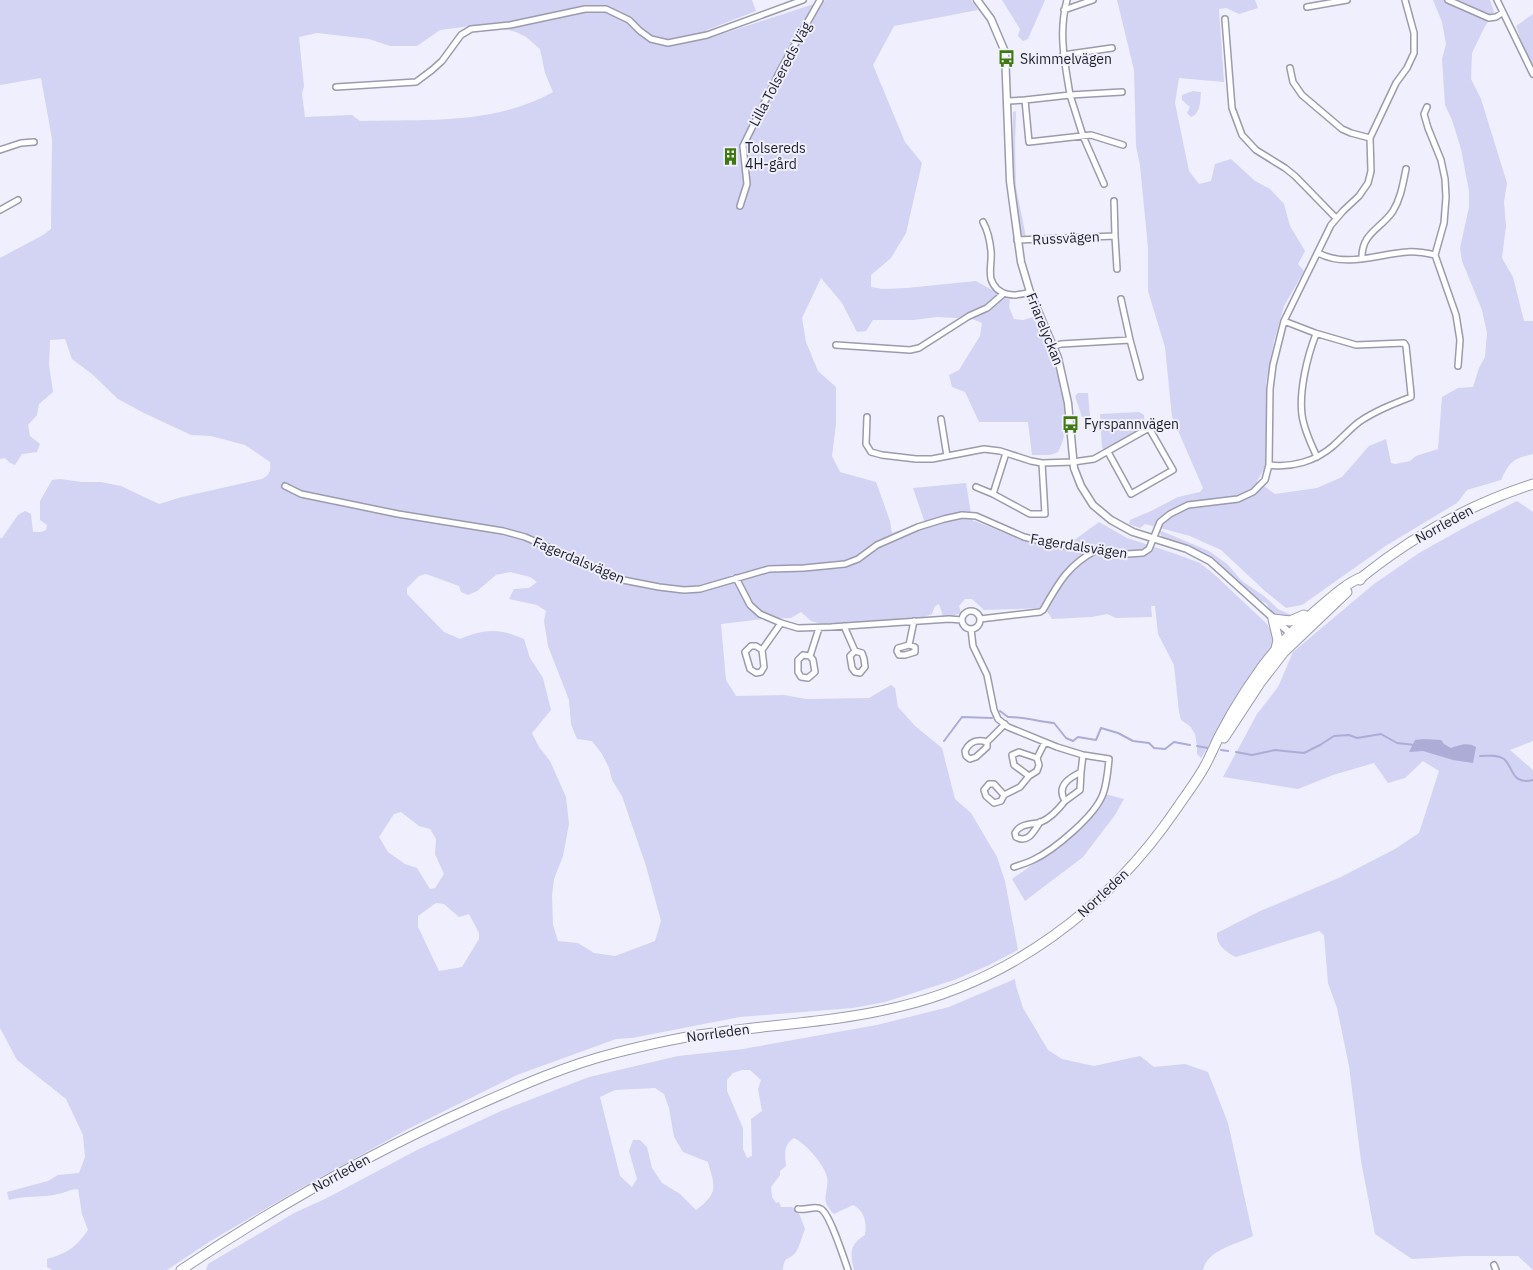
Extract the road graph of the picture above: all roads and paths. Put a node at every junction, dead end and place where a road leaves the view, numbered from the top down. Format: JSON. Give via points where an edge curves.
{"nodes":[{"id":1,"x":803,"y":0,"type":"edge"},
{"id":2,"x":820,"y":0,"type":"edge"},
{"id":3,"x":977,"y":0,"type":"edge"},
{"id":4,"x":1067,"y":0,"type":"edge"},
{"id":5,"x":1093,"y":0,"type":"edge"},
{"id":6,"x":1347,"y":0,"type":"edge"},
{"id":7,"x":1405,"y":0,"type":"edge"},
{"id":8,"x":1448,"y":0,"type":"edge"},
{"id":9,"x":1497,"y":0,"type":"edge"},
{"id":10,"x":1307,"y":7,"type":"dead end"},
{"id":11,"x":1064,"y":10,"type":"junction"},
{"id":12,"x":1502,"y":12,"type":"junction"},
{"id":13,"x":1225,"y":19,"type":"dead end"},
{"id":14,"x":1112,"y":48,"type":"dead end"},
{"id":15,"x":1063,"y":55,"type":"junction"},
{"id":16,"x":1290,"y":68,"type":"dead end"},
{"id":17,"x":1533,"y":74,"type":"edge"},
{"id":18,"x":336,"y":88,"type":"dead end"},
{"id":19,"x":1122,"y":92,"type":"dead end"},
{"id":20,"x":1070,"y":95,"type":"junction"},
{"id":21,"x":1025,"y":100,"type":"junction"},
{"id":22,"x":1008,"y":101,"type":"junction"},
{"id":23,"x":1427,"y":107,"type":"dead end"},
{"id":24,"x":1084,"y":136,"type":"junction"},
{"id":25,"x":1370,"y":138,"type":"junction"},
{"id":26,"x":34,"y":142,"type":"dead end"},
{"id":27,"x":1123,"y":144,"type":"dead end"},
{"id":28,"x":0,"y":150,"type":"edge"},
{"id":29,"x":1406,"y":169,"type":"dead end"},
{"id":30,"x":1104,"y":184,"type":"dead end"},
{"id":31,"x":18,"y":200,"type":"dead end"},
{"id":32,"x":1114,"y":202,"type":"dead end"},
{"id":33,"x":740,"y":206,"type":"dead end"},
{"id":34,"x":0,"y":210,"type":"edge"},
{"id":35,"x":1336,"y":218,"type":"junction"},
{"id":36,"x":983,"y":222,"type":"dead end"},
{"id":37,"x":1115,"y":236,"type":"junction"},
{"id":38,"x":1017,"y":240,"type":"junction"},
{"id":39,"x":1318,"y":253,"type":"junction"},
{"id":40,"x":1435,"y":255,"type":"junction"},
{"id":41,"x":1362,"y":260,"type":"junction"},
{"id":42,"x":1117,"y":269,"type":"dead end"},
{"id":43,"x":1030,"y":292,"type":"junction"},
{"id":44,"x":1003,"y":294,"type":"junction"},
{"id":45,"x":1121,"y":299,"type":"dead end"},
{"id":46,"x":1284,"y":321,"type":"junction"},
{"id":47,"x":1316,"y":334,"type":"junction"},
{"id":48,"x":1130,"y":340,"type":"junction"},
{"id":49,"x":836,"y":345,"type":"dead end"},
{"id":50,"x":1054,"y":346,"type":"junction"},
{"id":51,"x":1458,"y":366,"type":"dead end"},
{"id":52,"x":1140,"y":377,"type":"dead end"},
{"id":53,"x":867,"y":418,"type":"dead end"},
{"id":54,"x":941,"y":419,"type":"dead end"},
{"id":55,"x":1108,"y":452,"type":"junction"},
{"id":56,"x":1006,"y":453,"type":"junction"},
{"id":57,"x":947,"y":456,"type":"junction"},
{"id":58,"x":1317,"y":457,"type":"junction"},
{"id":59,"x":1073,"y":462,"type":"junction"},
{"id":60,"x":1042,"y":463,"type":"junction"},
{"id":61,"x":1269,"y":465,"type":"junction"},
{"id":62,"x":1533,"y":484,"type":"edge"},
{"id":63,"x":286,"y":486,"type":"dead end"},
{"id":64,"x":976,"y":487,"type":"dead end"},
{"id":65,"x":993,"y":494,"type":"junction"},
{"id":66,"x":1154,"y":538,"type":"junction"},
{"id":67,"x":1096,"y":550,"type":"junction"},
{"id":68,"x":1362,"y":577,"type":"junction"},
{"id":69,"x":736,"y":578,"type":"junction"},
{"id":70,"x":1322,"y":605,"type":"junction"},
{"id":71,"x":980,"y":619,"type":"junction"},
{"id":72,"x":1273,"y":619,"type":"junction"},
{"id":73,"x":962,"y":620,"type":"junction"},
{"id":74,"x":914,"y":621,"type":"junction"},
{"id":75,"x":781,"y":623,"type":"junction"},
{"id":76,"x":844,"y":626,"type":"junction"},
{"id":77,"x":819,"y":628,"type":"junction"},
{"id":78,"x":971,"y":629,"type":"junction"},
{"id":79,"x":1293,"y":636,"type":"junction"},
{"id":80,"x":909,"y":644,"type":"dead end"},
{"id":81,"x":1276,"y":649,"type":"junction"},
{"id":82,"x":762,"y":650,"type":"junction"},
{"id":83,"x":855,"y":651,"type":"dead end"},
{"id":84,"x":810,"y":656,"type":"junction"},
{"id":85,"x":1004,"y":724,"type":"junction"},
{"id":86,"x":987,"y":742,"type":"junction"},
{"id":87,"x":1045,"y":742,"type":"junction"},
{"id":88,"x":1084,"y":754,"type":"junction"},
{"id":89,"x":1037,"y":758,"type":"junction"},
{"id":90,"x":1208,"y":758,"type":"junction"},
{"id":91,"x":1081,"y":772,"type":"junction"},
{"id":92,"x":1029,"y":776,"type":"junction"},
{"id":93,"x":1004,"y":795,"type":"dead end"},
{"id":94,"x":1065,"y":801,"type":"junction"},
{"id":95,"x":1040,"y":822,"type":"junction"},
{"id":96,"x":1014,"y":867,"type":"dead end"},
{"id":97,"x":798,"y":1208,"type":"dead end"},
{"id":98,"x":181,"y":1270,"type":"edge"},
{"id":99,"x":848,"y":1270,"type":"edge"}],
"edges":[{"from":1,"to":18,"type":"street","name":"Lilla Tolsereds Väg","via":[[707,35],[668,43],[651,38],[629,20],[606,9],[585,9],[510,25],[472,28],[461,35],[442,61],[416,82]]},
{"from":2,"to":33,"type":"street","name":"Lilla Tolsereds Väg","via":[[743,146],[748,184]]},
{"from":3,"to":22,"type":"street","name":"Friarelyckan","via":[[1002,43]]},
{"from":4,"to":11,"type":"street"},
{"from":5,"to":11,"type":"street"},
{"from":6,"to":10,"type":"street"},
{"from":7,"to":25,"type":"street","name":"Fagerdalsvägen","via":[[1414,33],[1414,52]]},
{"from":8,"to":12,"type":"street","via":[[1489,18]]},
{"from":9,"to":12,"type":"street"},
{"from":11,"to":15,"type":"street","via":[[1061,28]]},
{"from":12,"to":17,"type":"street"},
{"from":13,"to":35,"type":"street","via":[[1232,108],[1242,134],[1256,150],[1295,176]]},
{"from":14,"to":15,"type":"street"},
{"from":15,"to":20,"type":"street"},
{"from":16,"to":25,"type":"street","via":[[1293,82],[1303,96],[1342,129]]},
{"from":19,"to":20,"type":"street"},
{"from":20,"to":21,"type":"street"},
{"from":20,"to":24,"type":"street"},
{"from":21,"to":22,"type":"street"},
{"from":21,"to":24,"type":"street","via":[[1029,142]]},
{"from":22,"to":38,"type":"street","name":"Friarelyckan","via":[[1010,181]]},
{"from":23,"to":40,"type":"street","via":[[1424,114],[1441,160],[1446,194],[1444,223]]},
{"from":24,"to":27,"type":"street"},
{"from":24,"to":30,"type":"street"},
{"from":25,"to":35,"type":"street","name":"Fagerdalsvägen","via":[[1368,183]]},
{"from":26,"to":28,"type":"street"},
{"from":29,"to":41,"type":"street","via":[[1395,208],[1366,240]]},
{"from":31,"to":34,"type":"street"},
{"from":32,"to":37,"type":"street","name":"Russvägen"},
{"from":35,"to":39,"type":"street","name":"Fagerdalsvägen"},
{"from":36,"to":44,"type":"street","via":[[990,239],[991,279]]},
{"from":37,"to":38,"type":"street","name":"Russvägen"},
{"from":37,"to":42,"type":"street","name":"Russvägen"},
{"from":38,"to":43,"type":"street","name":"Friarelyckan"},
{"from":39,"to":41,"type":"street","via":[[1332,258]]},
{"from":39,"to":46,"type":"street","name":"Fagerdalsvägen"},
{"from":40,"to":41,"type":"street","via":[[1408,252]]},
{"from":40,"to":51,"type":"street","via":[[1456,315],[1460,340]]},
{"from":43,"to":44,"type":"street"},
{"from":43,"to":50,"type":"street","name":"Friarelyckan"},
{"from":44,"to":49,"type":"street","via":[[987,308],[919,348]]},
{"from":45,"to":48,"type":"street"},
{"from":46,"to":47,"type":"street"},
{"from":46,"to":61,"type":"street","name":"Fagerdalsvägen","via":[[1270,388]]},
{"from":47,"to":58,"type":"street","via":[[1309,351],[1302,414]]},
{"from":47,"to":58,"type":"street","via":[[1356,345],[1404,343],[1411,394],[1411,397],[1374,412],[1357,423]]},
{"from":48,"to":50,"type":"street"},
{"from":48,"to":52,"type":"street"},
{"from":50,"to":59,"type":"street","name":"Friarelyckan","via":[[1068,404]]},
{"from":53,"to":57,"type":"street","via":[[866,444],[871,452],[916,459]]},
{"from":54,"to":57,"type":"street"},
{"from":55,"to":55,"type":"street","via":[[1149,428],[1173,470],[1131,494]]},
{"from":55,"to":59,"type":"street","via":[[1094,459]]},
{"from":56,"to":57,"type":"street","via":[[984,449]]},
{"from":56,"to":60,"type":"street"},
{"from":56,"to":65,"type":"street"},
{"from":58,"to":61,"type":"street","via":[[1285,466]]},
{"from":59,"to":60,"type":"street"},
{"from":59,"to":66,"type":"street","name":"Friarelyckan","via":[[1084,491],[1101,512],[1134,532]]},
{"from":60,"to":65,"type":"street","via":[[1045,514],[1030,514]]},
{"from":61,"to":66,"type":"street","name":"Fagerdalsvägen","via":[[1265,480],[1253,492],[1238,499],[1179,508],[1160,522]]},
{"from":62,"to":68,"type":"highway","name":"Norrleden","via":[[1471,508],[1436,526]]},
{"from":63,"to":69,"type":"street","name":"Fagerdalsvägen","via":[[301,494],[518,535],[638,584],[684,590],[700,589]]},
{"from":64,"to":65,"type":"street"},
{"from":66,"to":67,"type":"street","name":"Fagerdalsvägen","via":[[1149,549],[1138,554]]},
{"from":66,"to":72,"type":"street","name":"Friarelyckan","via":[[1187,548],[1210,561]]},
{"from":67,"to":69,"type":"street","name":"Fagerdalsvägen","via":[[1038,541],[976,516],[962,515],[918,527],[845,564],[769,569]]},
{"from":67,"to":71,"type":"street","via":[[1074,564],[1040,612]]},
{"from":68,"to":70,"type":"highway","name":"Norrleden"},
{"from":68,"to":79,"type":"highway","name":"Norrleden"},
{"from":69,"to":75,"type":"street","via":[[750,605],[760,614]]},
{"from":70,"to":72,"type":"highway","via":[[1297,620]]},
{"from":70,"to":79,"type":"highway","name":"Norrleden"},
{"from":71,"to":73,"type":"street","via":[[971,610]]},
{"from":71,"to":78,"type":"street","via":[[978,626]]},
{"from":72,"to":79,"type":"street","name":"Friarelyckan"},
{"from":72,"to":81,"type":"highway","via":[[1278,640]]},
{"from":73,"to":74,"type":"street"},
{"from":73,"to":78,"type":"street"},
{"from":74,"to":76,"type":"street"},
{"from":74,"to":80,"type":"street"},
{"from":75,"to":77,"type":"street","via":[[798,628]]},
{"from":75,"to":82,"type":"street"},
{"from":76,"to":77,"type":"street"},
{"from":76,"to":83,"type":"street"},
{"from":77,"to":84,"type":"street"},
{"from":78,"to":85,"type":"street","via":[[973,646],[987,675],[994,710]]},
{"from":79,"to":81,"type":"highway","name":"Norrleden"},
{"from":79,"to":90,"type":"highway","name":"Norrleden","via":[[1214,754]]},
{"from":81,"to":90,"type":"highway","name":"Norrleden","via":[[1246,691]]},
{"from":82,"to":82,"type":"street","via":[[764,667],[756,673],[750,669],[745,652],[751,646]]},
{"from":84,"to":84,"type":"street","via":[[798,660],[801,677],[808,678],[815,672]]},
{"from":85,"to":86,"type":"street"},
{"from":85,"to":87,"type":"street"},
{"from":86,"to":86,"type":"street","via":[[978,740],[971,743],[966,748],[966,756],[970,759],[976,757],[987,747]]},
{"from":87,"to":88,"type":"street"},
{"from":87,"to":89,"type":"street"},
{"from":88,"to":91,"type":"street"},
{"from":88,"to":96,"type":"street","via":[[1109,759],[1106,784],[1097,805],[1048,851],[1031,862]]},
{"from":89,"to":92,"type":"street","via":[[1037,771]]},
{"from":89,"to":92,"type":"street","via":[[1019,752],[1013,754],[1014,765]]},
{"from":90,"to":98,"type":"highway","name":"Norrleden","via":[[1154,840],[1113,886],[1049,939],[997,970],[943,993],[900,1006],[850,1017],[683,1037],[611,1054],[543,1077],[374,1155],[276,1210]]},
{"from":91,"to":94,"type":"street","via":[[1081,788]]},
{"from":91,"to":94,"type":"street","via":[[1062,787]]},
{"from":92,"to":93,"type":"street","via":[[1020,787]]},
{"from":94,"to":95,"type":"street","via":[[1055,814]]},
{"from":95,"to":95,"type":"street","via":[[1020,827],[1016,837],[1020,840],[1028,838]]},
{"from":97,"to":99,"type":"street","via":[[823,1210]]}]}
